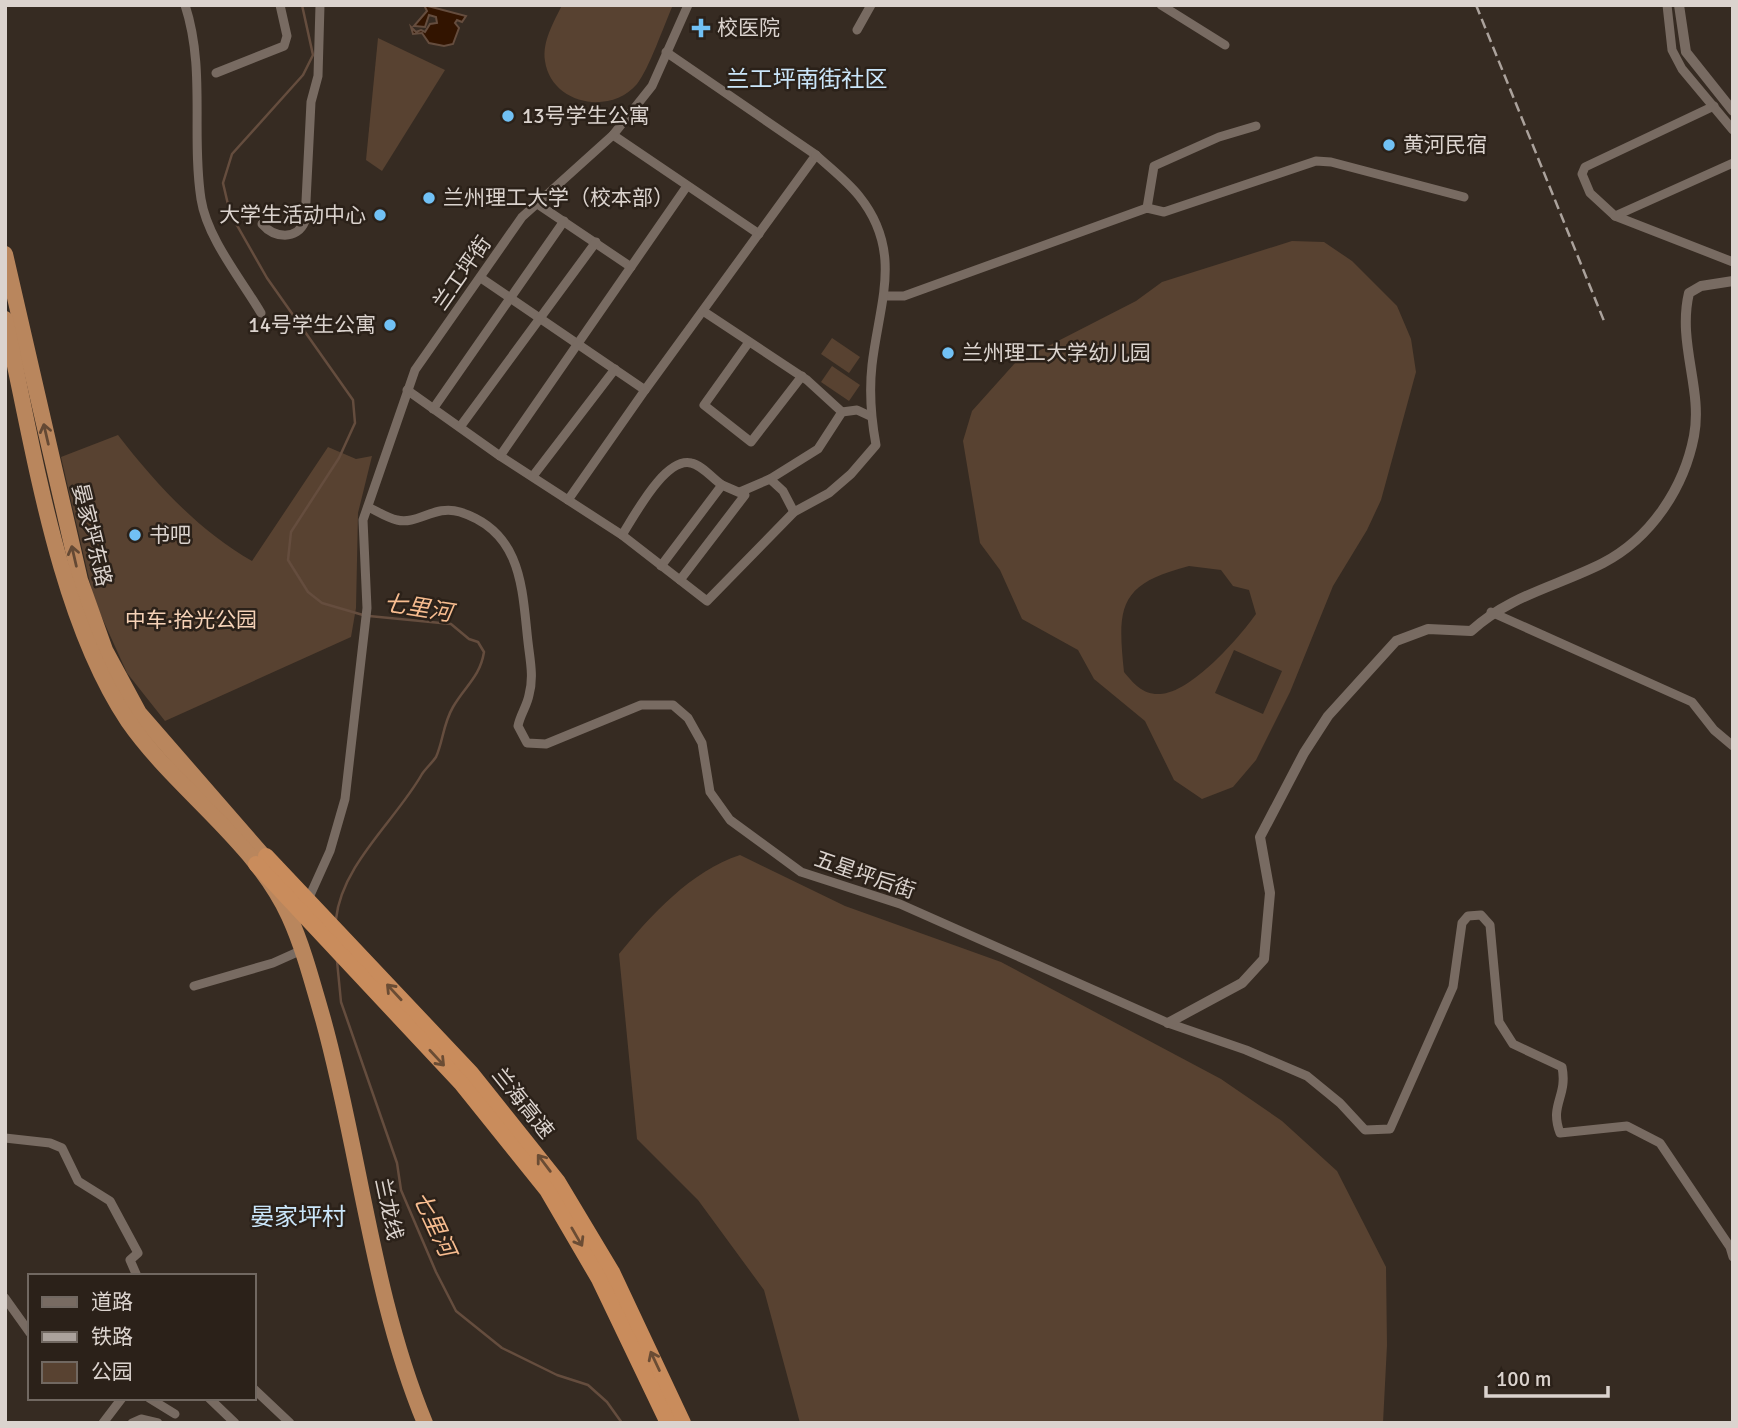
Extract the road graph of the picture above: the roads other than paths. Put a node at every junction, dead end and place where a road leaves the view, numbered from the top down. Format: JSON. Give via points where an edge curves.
{"nodes":[{"id":1,"x":185,"y":5,"type":"edge"},
{"id":2,"x":280,"y":5,"type":"edge"},
{"id":3,"x":320,"y":5,"type":"edge"},
{"id":4,"x":688,"y":5,"type":"edge"},
{"id":5,"x":871,"y":5,"type":"edge"},
{"id":6,"x":1161,"y":5,"type":"edge"},
{"id":7,"x":1667,"y":5,"type":"edge"},
{"id":8,"x":1679,"y":5,"type":"edge"},
{"id":9,"x":857,"y":30,"type":"dead end"},
{"id":10,"x":1225,"y":45,"type":"dead end"},
{"id":11,"x":666,"y":52,"type":"junction"},
{"id":12,"x":216,"y":73,"type":"dead end"},
{"id":13,"x":1714,"y":106,"type":"junction"},
{"id":14,"x":1733,"y":111,"type":"edge"},
{"id":15,"x":1256,"y":126,"type":"dead end"},
{"id":16,"x":1733,"y":130,"type":"edge"},
{"id":17,"x":612,"y":135,"type":"junction"},
{"id":18,"x":816,"y":155,"type":"junction"},
{"id":19,"x":1733,"y":163,"type":"edge"},
{"id":20,"x":687,"y":187,"type":"junction"},
{"id":21,"x":1464,"y":197,"type":"dead end"},
{"id":22,"x":536,"y":203,"type":"junction"},
{"id":23,"x":1147,"y":208,"type":"junction"},
{"id":24,"x":1615,"y":216,"type":"junction"},
{"id":25,"x":564,"y":221,"type":"junction"},
{"id":26,"x":262,"y":224,"type":"dead end"},
{"id":27,"x":759,"y":234,"type":"junction"},
{"id":28,"x":596,"y":242,"type":"junction"},
{"id":29,"x":5,"y":254,"type":"edge"},
{"id":30,"x":1733,"y":262,"type":"edge"},
{"id":31,"x":631,"y":267,"type":"junction"},
{"id":32,"x":481,"y":278,"type":"junction"},
{"id":33,"x":1733,"y":281,"type":"edge"},
{"id":34,"x":886,"y":296,"type":"junction"},
{"id":35,"x":510,"y":298,"type":"junction"},
{"id":36,"x":703,"y":311,"type":"junction"},
{"id":37,"x":261,"y":313,"type":"dead end"},
{"id":38,"x":541,"y":318,"type":"junction"},
{"id":39,"x":5,"y":319,"type":"edge"},
{"id":40,"x":750,"y":342,"type":"junction"},
{"id":41,"x":576,"y":345,"type":"junction"},
{"id":42,"x":615,"y":369,"type":"junction"},
{"id":43,"x":802,"y":376,"type":"junction"},
{"id":44,"x":407,"y":390,"type":"junction"},
{"id":45,"x":646,"y":390,"type":"junction"},
{"id":46,"x":433,"y":409,"type":"junction"},
{"id":47,"x":842,"y":412,"type":"junction"},
{"id":48,"x":870,"y":416,"type":"junction"},
{"id":49,"x":460,"y":427,"type":"junction"},
{"id":50,"x":500,"y":456,"type":"junction"},
{"id":51,"x":533,"y":476,"type":"junction"},
{"id":52,"x":770,"y":479,"type":"junction"},
{"id":53,"x":722,"y":485,"type":"junction"},
{"id":54,"x":740,"y":492,"type":"junction"},
{"id":55,"x":568,"y":500,"type":"junction"},
{"id":56,"x":368,"y":507,"type":"junction"},
{"id":57,"x":794,"y":512,"type":"junction"},
{"id":58,"x":622,"y":535,"type":"junction"},
{"id":59,"x":662,"y":566,"type":"junction"},
{"id":60,"x":680,"y":580,"type":"junction"},
{"id":61,"x":1491,"y":612,"type":"junction"},
{"id":62,"x":134,"y":717,"type":"junction"},
{"id":63,"x":1733,"y":746,"type":"edge"},
{"id":64,"x":261,"y":860,"type":"junction"},
{"id":65,"x":299,"y":914,"type":"junction"},
{"id":66,"x":302,"y":950,"type":"junction"},
{"id":67,"x":194,"y":986,"type":"dead end"},
{"id":68,"x":318,"y":1001,"type":"junction"},
{"id":69,"x":1168,"y":1023,"type":"junction"},
{"id":70,"x":5,"y":1138,"type":"edge"},
{"id":71,"x":1733,"y":1257,"type":"edge"},
{"id":72,"x":136,"y":1274,"type":"edge"},
{"id":73,"x":5,"y":1298,"type":"edge"},
{"id":74,"x":28,"y":1330,"type":"edge"},
{"id":75,"x":256,"y":1391,"type":"edge"},
{"id":76,"x":120,"y":1400,"type":"edge"},
{"id":77,"x":152,"y":1400,"type":"edge"},
{"id":78,"x":211,"y":1400,"type":"edge"},
{"id":79,"x":176,"y":1414,"type":"dead end"},
{"id":80,"x":103,"y":1423,"type":"edge"},
{"id":81,"x":132,"y":1423,"type":"edge"},
{"id":82,"x":158,"y":1423,"type":"edge"},
{"id":83,"x":235,"y":1423,"type":"edge"},
{"id":84,"x":290,"y":1423,"type":"edge"},
{"id":85,"x":425,"y":1423,"type":"edge"},
{"id":86,"x":668,"y":1423,"type":"edge"},
{"id":87,"x":683,"y":1423,"type":"edge"}],
"edges":[{"from":1,"to":37,"type":"street","via":[[198,71],[201,200],[220,245]]},
{"from":2,"to":12,"type":"street","via":[[287,36],[284,46]]},
{"from":3,"to":26,"type":"street","via":[[304,221],[299,231],[282,236]]},
{"from":4,"to":11,"type":"street","name":"兰工坪街"},
{"from":5,"to":9,"type":"street"},
{"from":6,"to":10,"type":"street"},
{"from":7,"to":13,"type":"street","via":[[1672,50]]},
{"from":8,"to":14,"type":"street","via":[[1686,52]]},
{"from":11,"to":17,"type":"street","name":"兰工坪街","via":[[652,86]]},
{"from":11,"to":18,"type":"street"},
{"from":13,"to":16,"type":"street"},
{"from":13,"to":24,"type":"street","via":[[1585,167],[1582,174],[1590,194]]},
{"from":15,"to":23,"type":"street","via":[[1219,136],[1154,166]]},
{"from":17,"to":20,"type":"street"},
{"from":17,"to":22,"type":"street","name":"兰工坪街"},
{"from":18,"to":27,"type":"street"},
{"from":18,"to":34,"type":"street","via":[[859,196],[875,223],[884,246]]},
{"from":19,"to":24,"type":"street"},
{"from":20,"to":27,"type":"street"},
{"from":20,"to":31,"type":"street"},
{"from":21,"to":23,"type":"street","via":[[1315,161],[1164,212]]},
{"from":22,"to":25,"type":"street"},
{"from":22,"to":32,"type":"street","name":"兰工坪街"},
{"from":23,"to":34,"type":"street","via":[[904,296]]},
{"from":24,"to":30,"type":"street"},
{"from":25,"to":28,"type":"street"},
{"from":25,"to":35,"type":"street"},
{"from":27,"to":36,"type":"street"},
{"from":28,"to":31,"type":"street"},
{"from":28,"to":38,"type":"street"},
{"from":62,"to":29,"type":"highway","name":"晏家坪东路","one_way":true,"via":[[80,580]]},
{"from":31,"to":41,"type":"street"},
{"from":32,"to":35,"type":"street"},
{"from":32,"to":44,"type":"street","name":"兰工坪街","via":[[415,370]]},
{"from":33,"to":61,"type":"street","via":[[1701,286],[1689,293],[1683,318],[1695,402],[1694,435],[1685,469],[1658,520],[1605,562],[1539,587]]},
{"from":34,"to":48,"type":"street","via":[[872,368]]},
{"from":35,"to":38,"type":"street"},
{"from":35,"to":46,"type":"street"},
{"from":36,"to":40,"type":"street"},
{"from":36,"to":45,"type":"street"},
{"from":38,"to":41,"type":"street"},
{"from":38,"to":49,"type":"street"},
{"from":39,"to":62,"type":"highway","name":"晏家坪东路","via":[[71,596],[93,656]]},
{"from":40,"to":43,"type":"street"},
{"from":40,"to":43,"type":"street","via":[[704,405],[751,442]]},
{"from":41,"to":42,"type":"street"},
{"from":41,"to":50,"type":"street"},
{"from":42,"to":45,"type":"street"},
{"from":42,"to":51,"type":"street"},
{"from":43,"to":47,"type":"street"},
{"from":44,"to":46,"type":"street"},
{"from":44,"to":56,"type":"street","name":"兰工坪街"},
{"from":45,"to":55,"type":"street"},
{"from":46,"to":49,"type":"street"},
{"from":47,"to":48,"type":"street","via":[[856,410]]},
{"from":47,"to":52,"type":"street","via":[[818,449]]},
{"from":48,"to":57,"type":"street","via":[[876,445],[870,454],[829,493]]},
{"from":49,"to":50,"type":"street"},
{"from":50,"to":51,"type":"street"},
{"from":51,"to":55,"type":"street"},
{"from":52,"to":54,"type":"street"},
{"from":52,"to":57,"type":"street"},
{"from":53,"to":54,"type":"street"},
{"from":53,"to":58,"type":"street","via":[[694,463],[681,462],[666,470]]},
{"from":53,"to":59,"type":"street"},
{"from":54,"to":60,"type":"street","via":[[745,495]]},
{"from":55,"to":58,"type":"street"},
{"from":56,"to":65,"type":"street","name":"兰工坪街","via":[[363,520],[367,608],[345,799],[330,851]]},
{"from":56,"to":69,"type":"street","name":"五星坪后街","via":[[407,521],[443,509],[461,512],[493,533],[509,552],[520,571],[532,669],[529,696],[518,726],[527,743],[546,744],[641,705],[673,705],[688,718],[702,743],[710,792],[730,820],[801,872],[900,904]]},
{"from":57,"to":60,"type":"street","via":[[707,601]]},
{"from":58,"to":59,"type":"street"},
{"from":59,"to":60,"type":"street"},
{"from":61,"to":63,"type":"street","via":[[1692,702]]},
{"from":61,"to":69,"type":"street","via":[[1471,631],[1428,629],[1396,640],[1328,716],[1260,837],[1270,893],[1264,959],[1242,983]]},
{"from":62,"to":64,"type":"highway","name":"晏家坪东路","via":[[186,789]]},
{"from":64,"to":65,"type":"highway","name":"兰海高速"},
{"from":64,"to":65,"type":"highway","name":"兰龙线","via":[[288,914]]},
{"from":65,"to":66,"type":"highway","name":"兰龙线"},
{"from":65,"to":68,"type":"highway","name":"兰龙线"},
{"from":65,"to":86,"type":"highway","name":"兰海高速","one_way":true,"via":[[485,1110],[547,1190],[600,1279]]},
{"from":87,"to":65,"type":"highway","name":"兰海高速","one_way":true,"via":[[612,1272],[558,1182],[496,1101],[322,914]]},
{"from":66,"to":67,"type":"street"},
{"from":66,"to":68,"type":"highway","name":"兰龙线"},
{"from":68,"to":85,"type":"highway","name":"兰龙线","via":[[394,1331]]},
{"from":69,"to":71,"type":"street","via":[[1307,1076],[1365,1130],[1390,1129],[1453,988],[1462,923],[1468,916],[1481,915],[1490,925],[1499,1022],[1513,1044],[1562,1067],[1565,1082],[1554,1118],[1560,1133],[1628,1126],[1660,1143]]},
{"from":70,"to":72,"type":"street","via":[[62,1148],[78,1181],[110,1201],[138,1253],[130,1260]]},
{"from":73,"to":74,"type":"street"},
{"from":75,"to":84,"type":"street"},
{"from":76,"to":80,"type":"street"},
{"from":77,"to":79,"type":"street"},
{"from":78,"to":83,"type":"street"},
{"from":81,"to":82,"type":"street","via":[[141,1419]]}]}
